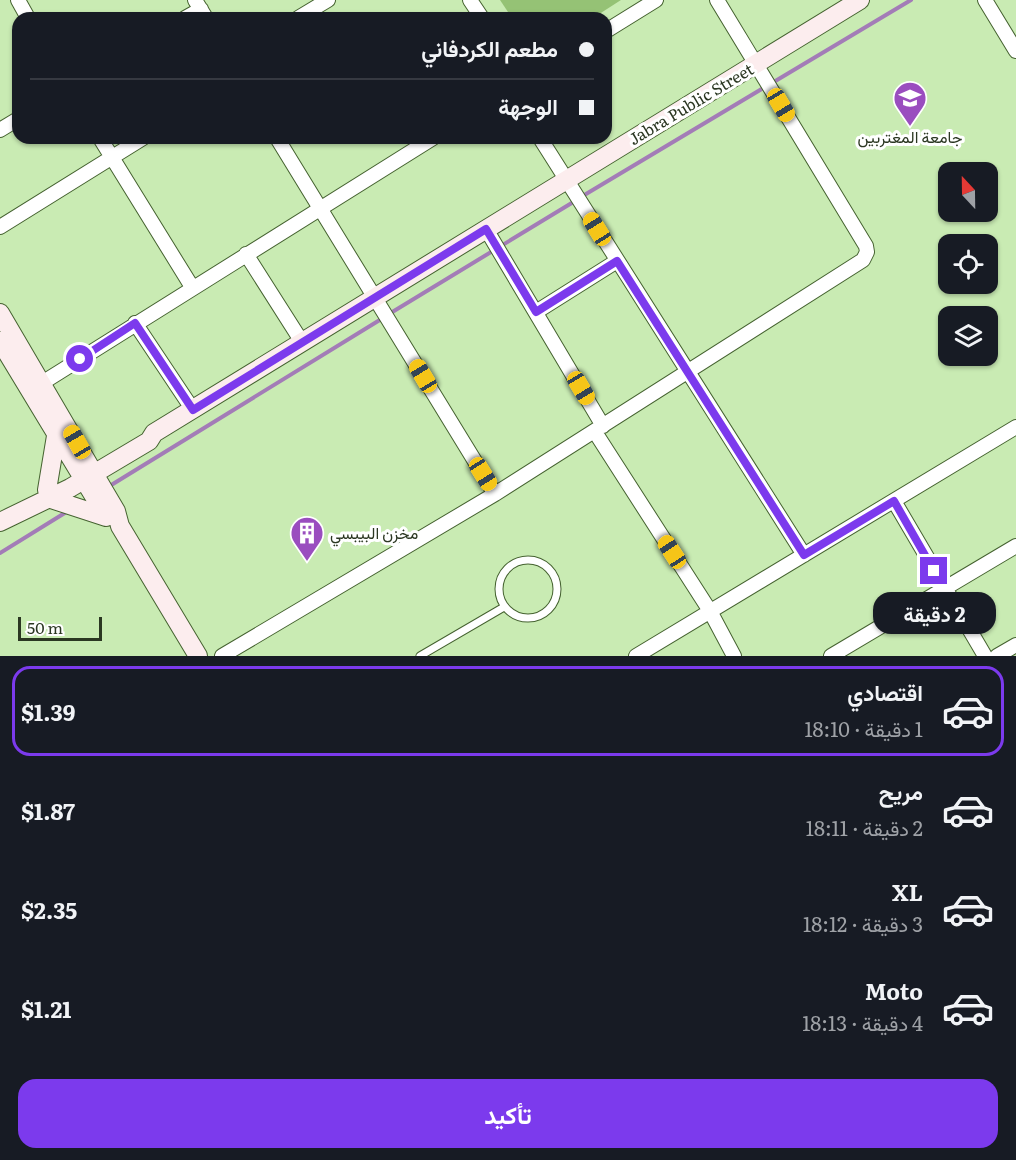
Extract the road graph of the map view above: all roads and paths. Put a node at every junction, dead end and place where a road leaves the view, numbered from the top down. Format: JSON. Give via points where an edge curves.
{"nodes":[{"id":1,"x":328,"y":0,"type":"edge"},
{"id":2,"x":656,"y":0,"type":"edge"},
{"id":3,"x":717,"y":0,"type":"edge"},
{"id":4,"x":860,"y":0,"type":"edge"},
{"id":5,"x":986,"y":0,"type":"edge"},
{"id":6,"x":308,"y":12,"type":"edge"},
{"id":7,"x":612,"y":27,"type":"edge"},
{"id":8,"x":1016,"y":51,"type":"edge"},
{"id":9,"x":756,"y":64,"type":"junction"},
{"id":10,"x":104,"y":144,"type":"edge"},
{"id":11,"x":133,"y":144,"type":"edge"},
{"id":12,"x":281,"y":144,"type":"edge"},
{"id":13,"x":424,"y":144,"type":"edge"},
{"id":14,"x":544,"y":144,"type":"edge"},
{"id":15,"x":112,"y":157,"type":"junction"},
{"id":16,"x":567,"y":180,"type":"junction"},
{"id":17,"x":320,"y":210,"type":"junction"},
{"id":18,"x":0,"y":227,"type":"edge"},
{"id":19,"x":486,"y":229,"type":"junction"},
{"id":20,"x":246,"y":254,"type":"junction"},
{"id":21,"x":617,"y":261,"type":"junction"},
{"id":22,"x":192,"y":287,"type":"junction"},
{"id":23,"x":374,"y":298,"type":"junction"},
{"id":24,"x":536,"y":312,"type":"junction"},
{"id":25,"x":0,"y":313,"type":"edge"},
{"id":26,"x":135,"y":323,"type":"junction"},
{"id":27,"x":0,"y":341,"type":"edge"},
{"id":28,"x":302,"y":342,"type":"junction"},
{"id":29,"x":688,"y":373,"type":"junction"},
{"id":30,"x":42,"y":383,"type":"junction"},
{"id":31,"x":193,"y":410,"type":"junction"},
{"id":32,"x":1016,"y":427,"type":"edge"},
{"id":33,"x":599,"y":429,"type":"junction"},
{"id":34,"x":154,"y":433,"type":"junction"},
{"id":35,"x":56,"y":436,"type":"junction"},
{"id":36,"x":114,"y":462,"type":"junction"},
{"id":37,"x":87,"y":472,"type":"junction"},
{"id":38,"x":49,"y":494,"type":"junction"},
{"id":39,"x":495,"y":494,"type":"junction"},
{"id":40,"x":894,"y":501,"type":"junction"},
{"id":41,"x":114,"y":518,"type":"junction"},
{"id":42,"x":0,"y":522,"type":"edge"},
{"id":43,"x":1016,"y":546,"type":"edge"},
{"id":44,"x":804,"y":555,"type":"junction"},
{"id":45,"x":945,"y":588,"type":"junction"},
{"id":46,"x":504,"y":606,"type":"junction"},
{"id":47,"x":710,"y":611,"type":"junction"},
{"id":48,"x":1016,"y":645,"type":"edge"},
{"id":49,"x":198,"y":656,"type":"edge"},
{"id":50,"x":222,"y":656,"type":"edge"},
{"id":51,"x":420,"y":656,"type":"edge"},
{"id":52,"x":636,"y":656,"type":"edge"},
{"id":53,"x":734,"y":656,"type":"edge"},
{"id":54,"x":831,"y":656,"type":"edge"},
{"id":55,"x":985,"y":656,"type":"edge"},
{"id":56,"x":997,"y":656,"type":"edge"}],
"edges":[{"from":1,"to":6,"type":"street"},
{"from":2,"to":7,"type":"street"},
{"from":3,"to":9,"type":"street"},
{"from":4,"to":9,"type":"main road","name":"Jabra Public Street"},
{"from":5,"to":8,"type":"street"},
{"from":9,"to":16,"type":"main road","name":"Jabra Public Street"},
{"from":9,"to":29,"type":"street","via":[[867,252],[863,260]]},
{"from":10,"to":15,"type":"street"},
{"from":11,"to":15,"type":"street"},
{"from":12,"to":17,"type":"street"},
{"from":13,"to":17,"type":"street"},
{"from":14,"to":16,"type":"street"},
{"from":15,"to":18,"type":"street"},
{"from":15,"to":22,"type":"street"},
{"from":16,"to":19,"type":"main road","name":"Jabra Public Street"},
{"from":16,"to":21,"type":"street"},
{"from":17,"to":20,"type":"street"},
{"from":17,"to":23,"type":"street"},
{"from":19,"to":23,"type":"main road","name":"Jabra Public Street"},
{"from":19,"to":24,"type":"street"},
{"from":20,"to":22,"type":"street"},
{"from":20,"to":28,"type":"street"},
{"from":21,"to":24,"type":"street"},
{"from":21,"to":29,"type":"street"},
{"from":22,"to":26,"type":"street"},
{"from":23,"to":28,"type":"main road","name":"Jabra Public Street"},
{"from":23,"to":39,"type":"street"},
{"from":24,"to":33,"type":"street"},
{"from":25,"to":30,"type":"main road"},
{"from":26,"to":30,"type":"street"},
{"from":26,"to":31,"type":"street"},
{"from":27,"to":35,"type":"main road"},
{"from":28,"to":31,"type":"main road","name":"Jabra Public Street"},
{"from":29,"to":33,"type":"street"},
{"from":29,"to":44,"type":"street"},
{"from":30,"to":37,"type":"main road"},
{"from":31,"to":34,"type":"main road","name":"Jabra Public Street"},
{"from":32,"to":40,"type":"street"},
{"from":33,"to":39,"type":"street"},
{"from":33,"to":47,"type":"street"},
{"from":34,"to":36,"type":"main road","via":[[149,441]]},
{"from":34,"to":37,"type":"main road","via":[[145,433]]},
{"from":35,"to":37,"type":"main road"},
{"from":35,"to":38,"type":"main road"},
{"from":36,"to":37,"type":"main road"},
{"from":36,"to":41,"type":"main road"},
{"from":37,"to":38,"type":"main road"},
{"from":37,"to":41,"type":"main road"},
{"from":38,"to":41,"type":"main road"},
{"from":38,"to":42,"type":"main road"},
{"from":39,"to":50,"type":"street"},
{"from":40,"to":44,"type":"street"},
{"from":40,"to":45,"type":"street"},
{"from":41,"to":49,"type":"main road"},
{"from":43,"to":45,"type":"street"},
{"from":44,"to":47,"type":"street"},
{"from":45,"to":54,"type":"street"},
{"from":45,"to":55,"type":"street"},
{"from":46,"to":46,"type":"lane","via":[[510,613],[526,618],[542,615],[557,596],[552,572],[539,562],[514,563],[500,583]]},
{"from":46,"to":51,"type":"lane"},
{"from":47,"to":52,"type":"street"},
{"from":47,"to":53,"type":"street"},
{"from":48,"to":56,"type":"street"}]}
